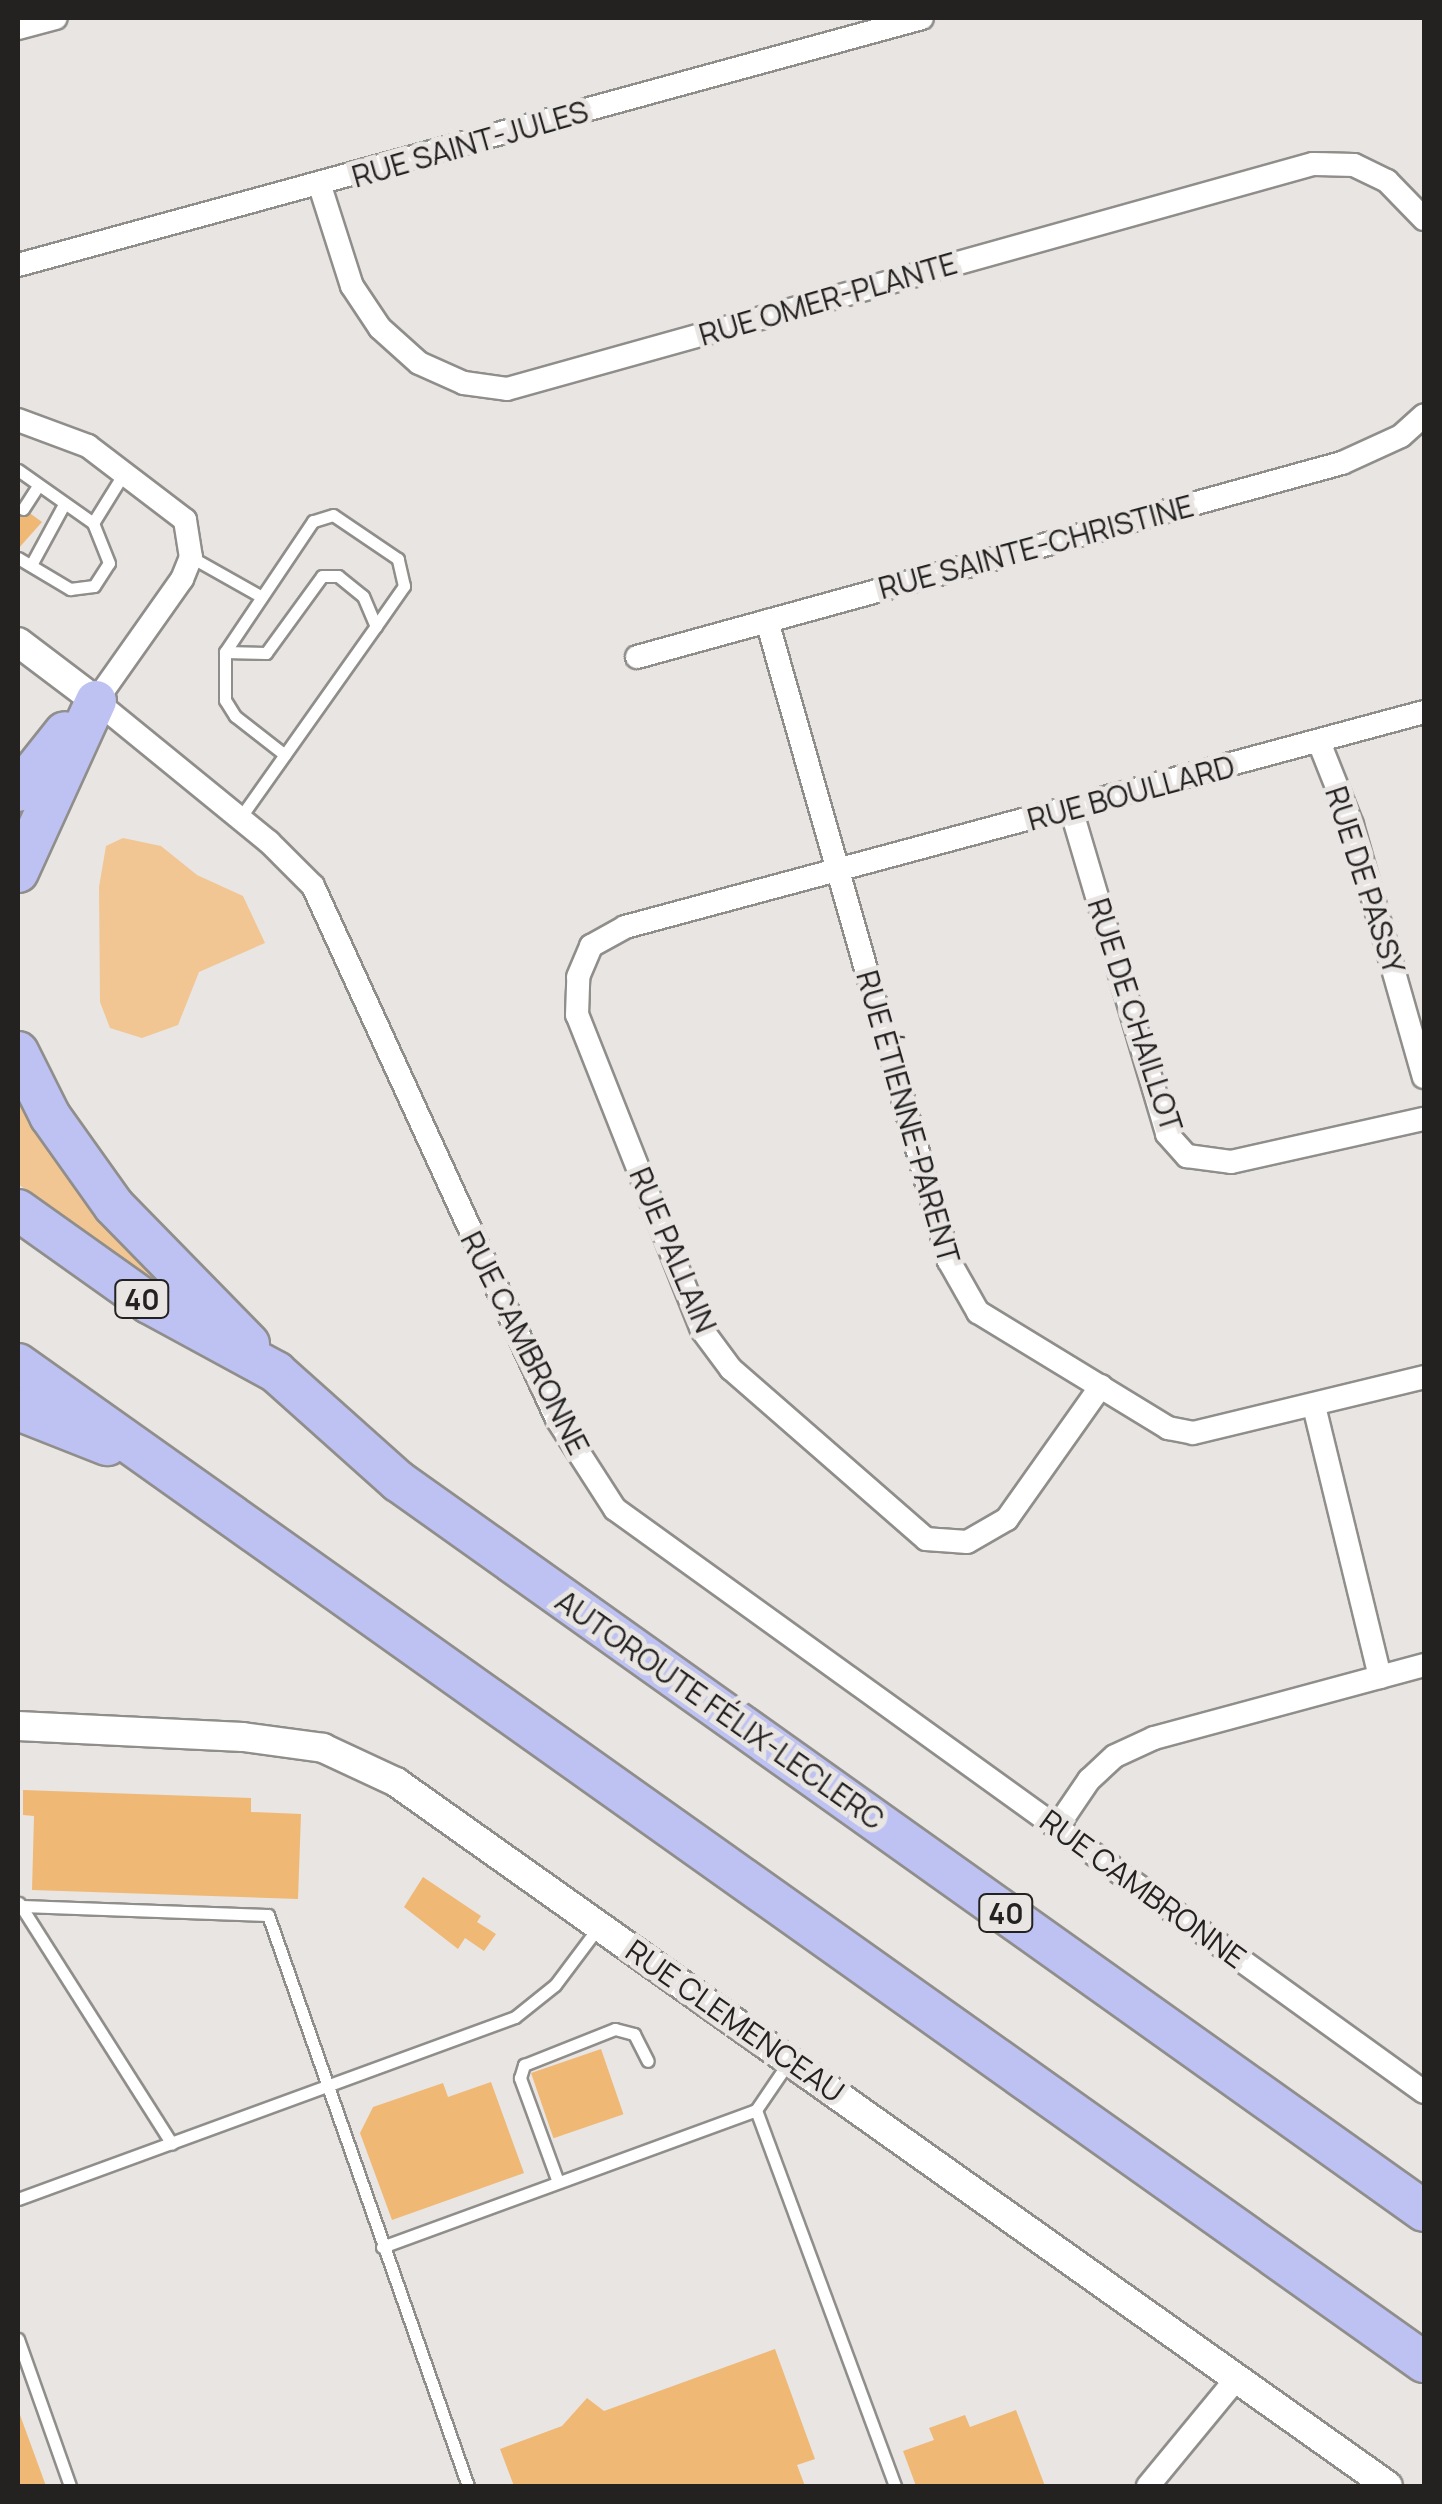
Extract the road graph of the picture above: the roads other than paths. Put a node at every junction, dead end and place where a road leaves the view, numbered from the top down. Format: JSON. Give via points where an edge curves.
{"nodes":[{"id":1,"x":56,"y":18,"type":"edge"},
{"id":2,"x":922,"y":18,"type":"edge"},
{"id":3,"x":18,"y":28,"type":"edge"},
{"id":4,"x":320,"y":186,"type":"junction"},
{"id":5,"x":1424,"y":219,"type":"edge"},
{"id":6,"x":18,"y":265,"type":"edge"},
{"id":7,"x":1424,"y":414,"type":"edge"},
{"id":8,"x":20,"y":427,"type":"edge"},
{"id":9,"x":126,"y":469,"type":"junction"},
{"id":10,"x":18,"y":471,"type":"edge"},
{"id":11,"x":38,"y":486,"type":"junction"},
{"id":12,"x":63,"y":506,"type":"junction"},
{"id":13,"x":23,"y":509,"type":"dead end"},
{"id":14,"x":93,"y":523,"type":"junction"},
{"id":15,"x":18,"y":558,"type":"edge"},
{"id":16,"x":191,"y":558,"type":"junction"},
{"id":17,"x":31,"y":565,"type":"junction"},
{"id":18,"x":262,"y":597,"type":"junction"},
{"id":19,"x":766,"y":621,"type":"junction"},
{"id":20,"x":376,"y":626,"type":"junction"},
{"id":21,"x":18,"y":642,"type":"edge"},
{"id":22,"x":224,"y":652,"type":"junction"},
{"id":23,"x":637,"y":657,"type":"dead end"},
{"id":24,"x":96,"y":700,"type":"junction"},
{"id":25,"x":1424,"y":712,"type":"edge"},
{"id":26,"x":1319,"y":742,"type":"junction"},
{"id":27,"x":285,"y":755,"type":"junction"},
{"id":28,"x":18,"y":790,"type":"edge"},
{"id":29,"x":1071,"y":810,"type":"junction"},
{"id":30,"x":240,"y":818,"type":"junction"},
{"id":31,"x":18,"y":872,"type":"edge"},
{"id":32,"x":838,"y":874,"type":"junction"},
{"id":33,"x":18,"y":1052,"type":"edge"},
{"id":34,"x":1424,"y":1076,"type":"edge"},
{"id":35,"x":1424,"y":1119,"type":"edge"},
{"id":36,"x":18,"y":1210,"type":"edge"},
{"id":37,"x":18,"y":1364,"type":"edge"},
{"id":38,"x":276,"y":1372,"type":"junction"},
{"id":39,"x":1424,"y":1377,"type":"edge"},
{"id":40,"x":1101,"y":1386,"type":"junction"},
{"id":41,"x":1314,"y":1406,"type":"junction"},
{"id":42,"x":18,"y":1410,"type":"edge"},
{"id":43,"x":159,"y":1464,"type":"junction"},
{"id":44,"x":1424,"y":1664,"type":"edge"},
{"id":45,"x":1380,"y":1677,"type":"junction"},
{"id":46,"x":18,"y":1726,"type":"edge"},
{"id":47,"x":1057,"y":1827,"type":"junction"},
{"id":48,"x":19,"y":1903,"type":"edge"},
{"id":49,"x":600,"y":1924,"type":"junction"},
{"id":50,"x":790,"y":2060,"type":"junction"},
{"id":51,"x":648,"y":2061,"type":"dead end"},
{"id":52,"x":1422,"y":2085,"type":"edge"},
{"id":53,"x":324,"y":2088,"type":"junction"},
{"id":54,"x":756,"y":2110,"type":"junction"},
{"id":55,"x":172,"y":2144,"type":"junction"},
{"id":56,"x":558,"y":2182,"type":"junction"},
{"id":57,"x":18,"y":2198,"type":"edge"},
{"id":58,"x":1424,"y":2211,"type":"edge"},
{"id":59,"x":382,"y":2247,"type":"junction"},
{"id":60,"x":18,"y":2340,"type":"edge"},
{"id":61,"x":1424,"y":2362,"type":"edge"},
{"id":62,"x":1237,"y":2378,"type":"junction"},
{"id":63,"x":70,"y":2486,"type":"edge"},
{"id":64,"x":468,"y":2486,"type":"edge"},
{"id":65,"x":894,"y":2486,"type":"edge"},
{"id":66,"x":1148,"y":2486,"type":"edge"},
{"id":67,"x":1388,"y":2486,"type":"edge"}],
"edges":[{"from":1,"to":3,"type":"street"},
{"from":2,"to":4,"type":"street","name":"RUE SAINT-JULES"},
{"from":4,"to":5,"type":"street","name":"RUE OMER-PLANTE","via":[[352,286],[380,328],[419,362],[464,383],[508,389],[1313,164],[1354,164],[1386,181]]},
{"from":4,"to":6,"type":"street","name":"RUE SAINT-JULES"},
{"from":7,"to":19,"type":"street","name":"RUE SAINTE-CHRISTINE","via":[[1401,436],[1342,463]]},
{"from":8,"to":9,"type":"street","via":[[88,446]]},
{"from":9,"to":14,"type":"lane"},
{"from":9,"to":16,"type":"street","via":[[185,520]]},
{"from":10,"to":11,"type":"lane"},
{"from":11,"to":12,"type":"lane"},
{"from":11,"to":13,"type":"lane"},
{"from":12,"to":14,"type":"lane"},
{"from":12,"to":17,"type":"lane"},
{"from":14,"to":17,"type":"lane","via":[[109,563],[94,586],[70,589]]},
{"from":15,"to":17,"type":"lane"},
{"from":16,"to":18,"type":"lane"},
{"from":16,"to":24,"type":"street"},
{"from":18,"to":20,"type":"lane","via":[[313,521],[333,515],[398,559],[404,571],[404,586]]},
{"from":18,"to":22,"type":"lane"},
{"from":19,"to":23,"type":"street","name":"RUE SAINTE-CHRISTINE"},
{"from":19,"to":32,"type":"street","name":"RUE ÉTIENNE-PARENT"},
{"from":20,"to":22,"type":"lane","via":[[363,596],[338,576],[322,576],[266,653]]},
{"from":20,"to":27,"type":"lane"},
{"from":21,"to":24,"type":"street","name":"RUE CAMBRONNE"},
{"from":22,"to":27,"type":"lane","via":[[225,700],[235,716]]},
{"from":24,"to":28,"type":"highway"},
{"from":24,"to":30,"type":"street","name":"RUE CAMBRONNE"},
{"from":24,"to":31,"type":"highway"},
{"from":25,"to":26,"type":"street","name":"RUE BOULLARD"},
{"from":26,"to":29,"type":"street","name":"RUE BOULLARD"},
{"from":26,"to":34,"type":"street","name":"RUE DE PASSY","via":[[1352,826]]},
{"from":27,"to":30,"type":"lane"},
{"from":29,"to":32,"type":"street","name":"RUE BOULLARD"},
{"from":29,"to":35,"type":"street","name":"RUE DE CHAILLOT","via":[[1167,1134],[1187,1156],[1231,1162]]},
{"from":30,"to":47,"type":"street","name":"RUE CAMBRONNE","via":[[312,886],[338,932],[557,1418],[615,1509]]},
{"from":32,"to":40,"type":"street","name":"RUE ÉTIENNE-PARENT","via":[[961,1291],[978,1312]]},
{"from":32,"to":40,"type":"street","name":"RUE PALLAIN","via":[[625,927],[591,946],[578,977],[577,1016],[702,1330],[732,1368],[926,1539],[949,1544],[986,1535],[1008,1519]]},
{"from":33,"to":38,"type":"highway","via":[[50,1116],[114,1206]]},
{"from":36,"to":38,"type":"highway","name":"AUTOROUTE FÉLIX-LECLERC","number":"40","via":[[149,1304]]},
{"from":37,"to":43,"type":"highway"},
{"from":38,"to":58,"type":"highway","name":"AUTOROUTE FÉLIX-LECLERC","number":"40","via":[[398,1481]]},
{"from":39,"to":41,"type":"street","name":"RUE ÉTIENNE-PARENT"},
{"from":40,"to":41,"type":"street","name":"RUE ÉTIENNE-PARENT","via":[[1168,1428],[1192,1434]]},
{"from":41,"to":45,"type":"street"},
{"from":42,"to":43,"type":"highway"},
{"from":43,"to":61,"type":"highway"},
{"from":44,"to":45,"type":"street"},
{"from":45,"to":47,"type":"street","via":[[1154,1738],[1115,1756]]},
{"from":46,"to":49,"type":"street","name":"RUE CLEMENCEAU","via":[[243,1736],[324,1748],[396,1782]]},
{"from":47,"to":52,"type":"street","name":"RUE CAMBRONNE"},
{"from":48,"to":53,"type":"lane","via":[[268,1916]]},
{"from":48,"to":55,"type":"lane"},
{"from":49,"to":50,"type":"street","name":"RUE CLEMENCEAU"},
{"from":49,"to":53,"type":"lane","via":[[555,1985],[515,2018]]},
{"from":50,"to":54,"type":"lane"},
{"from":50,"to":62,"type":"street","name":"RUE CLEMENCEAU"},
{"from":51,"to":56,"type":"lane","via":[[634,2034],[615,2028],[524,2066],[520,2078]]},
{"from":53,"to":55,"type":"lane"},
{"from":53,"to":59,"type":"lane"},
{"from":54,"to":56,"type":"lane"},
{"from":54,"to":65,"type":"lane"},
{"from":55,"to":57,"type":"lane"},
{"from":56,"to":59,"type":"lane"},
{"from":59,"to":64,"type":"lane"},
{"from":60,"to":63,"type":"lane"},
{"from":62,"to":66,"type":"street"},
{"from":62,"to":67,"type":"street","name":"RUE CLEMENCEAU"}]}
